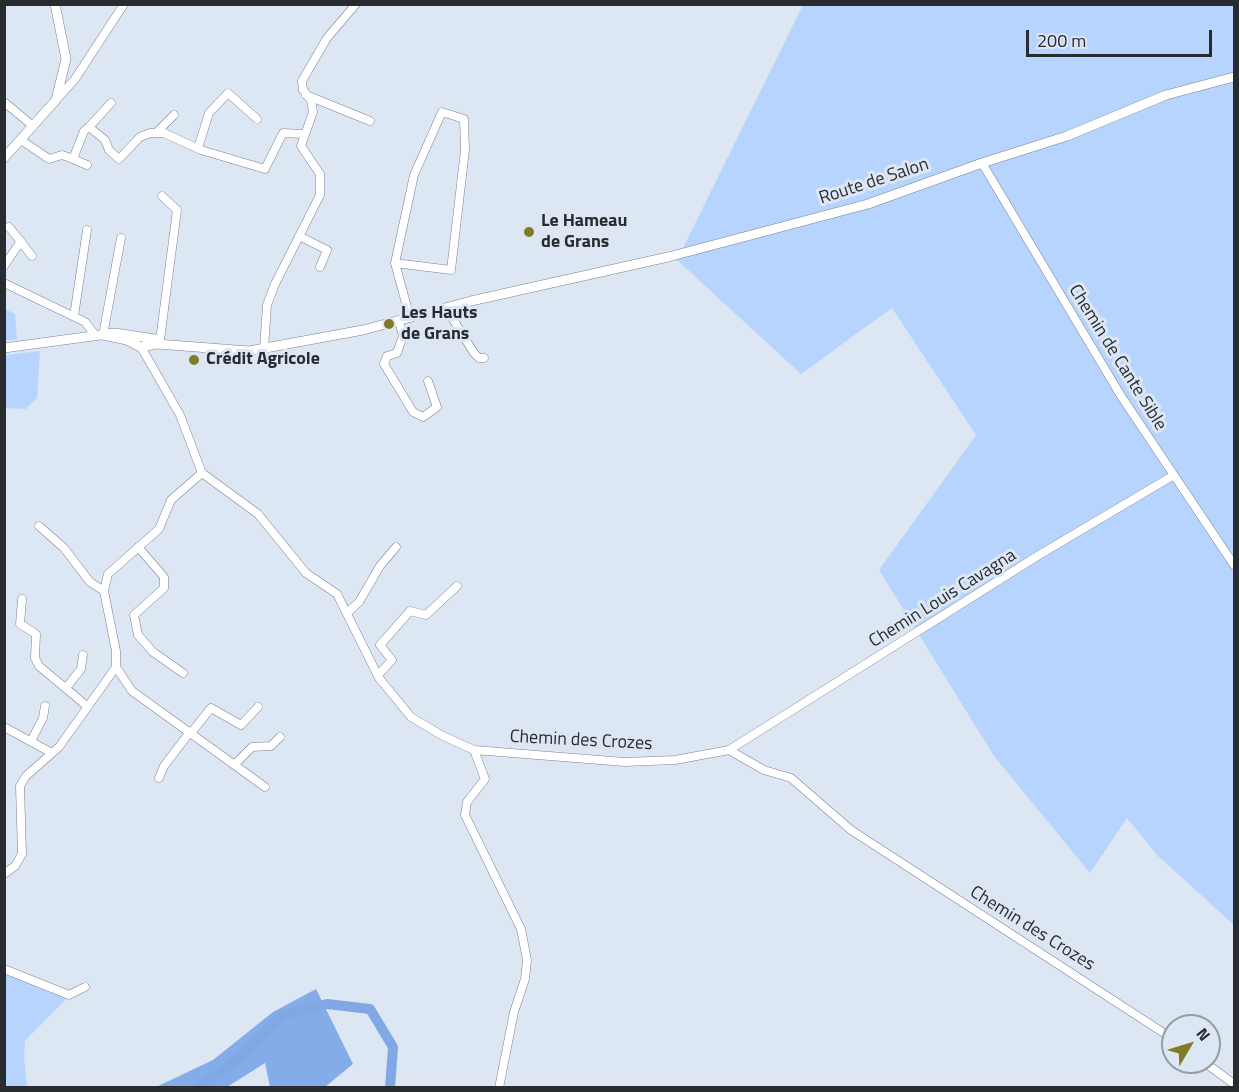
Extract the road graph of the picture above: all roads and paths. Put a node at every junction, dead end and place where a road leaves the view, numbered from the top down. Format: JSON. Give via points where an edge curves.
{"nodes":[{"id":1,"x":55,"y":4,"type":"edge"},
{"id":2,"x":124,"y":4,"type":"edge"},
{"id":3,"x":356,"y":4,"type":"edge"},
{"id":4,"x":1234,"y":77,"type":"edge"},
{"id":5,"x":305,"y":94,"type":"junction"},
{"id":6,"x":56,"y":100,"type":"junction"},
{"id":7,"x":4,"y":102,"type":"edge"},
{"id":8,"x":111,"y":103,"type":"dead end"},
{"id":9,"x":174,"y":115,"type":"dead end"},
{"id":10,"x":257,"y":119,"type":"dead end"},
{"id":11,"x":370,"y":121,"type":"dead end"},
{"id":12,"x":33,"y":126,"type":"junction"},
{"id":13,"x":89,"y":127,"type":"junction"},
{"id":14,"x":157,"y":132,"type":"junction"},
{"id":15,"x":303,"y":134,"type":"junction"},
{"id":16,"x":21,"y":140,"type":"junction"},
{"id":17,"x":198,"y":148,"type":"junction"},
{"id":18,"x":4,"y":158,"type":"edge"},
{"id":19,"x":73,"y":159,"type":"junction"},
{"id":20,"x":982,"y":163,"type":"junction"},
{"id":21,"x":87,"y":165,"type":"dead end"},
{"id":22,"x":162,"y":196,"type":"dead end"},
{"id":23,"x":9,"y":227,"type":"dead end"},
{"id":24,"x":87,"y":230,"type":"dead end"},
{"id":25,"x":299,"y":237,"type":"junction"},
{"id":26,"x":122,"y":238,"type":"dead end"},
{"id":27,"x":21,"y":241,"type":"junction"},
{"id":28,"x":32,"y":256,"type":"dead end"},
{"id":29,"x":395,"y":263,"type":"junction"},
{"id":30,"x":4,"y":266,"type":"edge"},
{"id":31,"x":320,"y":267,"type":"dead end"},
{"id":32,"x":4,"y":283,"type":"edge"},
{"id":33,"x":446,"y":308,"type":"junction"},
{"id":34,"x":74,"y":316,"type":"junction"},
{"id":35,"x":410,"y":318,"type":"junction"},
{"id":36,"x":399,"y":321,"type":"junction"},
{"id":37,"x":100,"y":335,"type":"junction"},
{"id":38,"x":160,"y":340,"type":"junction"},
{"id":39,"x":141,"y":343,"type":"junction"},
{"id":40,"x":183,"y":346,"type":"junction"},
{"id":41,"x":4,"y":348,"type":"edge"},
{"id":42,"x":264,"y":349,"type":"junction"},
{"id":43,"x":484,"y":358,"type":"dead end"},
{"id":44,"x":428,"y":381,"type":"dead end"},
{"id":45,"x":202,"y":473,"type":"junction"},
{"id":46,"x":1174,"y":475,"type":"junction"},
{"id":47,"x":39,"y":526,"type":"dead end"},
{"id":48,"x":138,"y":547,"type":"junction"},
{"id":49,"x":396,"y":547,"type":"dead end"},
{"id":50,"x":1234,"y":565,"type":"edge"},
{"id":51,"x":457,"y":586,"type":"dead end"},
{"id":52,"x":104,"y":591,"type":"junction"},
{"id":53,"x":22,"y":599,"type":"dead end"},
{"id":54,"x":347,"y":613,"type":"junction"},
{"id":55,"x":83,"y":655,"type":"dead end"},
{"id":56,"x":116,"y":667,"type":"junction"},
{"id":57,"x":183,"y":673,"type":"dead end"},
{"id":58,"x":378,"y":675,"type":"junction"},
{"id":59,"x":66,"y":688,"type":"junction"},
{"id":60,"x":45,"y":706,"type":"dead end"},
{"id":61,"x":88,"y":707,"type":"junction"},
{"id":62,"x":258,"y":707,"type":"dead end"},
{"id":63,"x":4,"y":727,"type":"edge"},
{"id":64,"x":190,"y":732,"type":"junction"},
{"id":65,"x":280,"y":737,"type":"dead end"},
{"id":66,"x":31,"y":741,"type":"junction"},
{"id":67,"x":474,"y":750,"type":"junction"},
{"id":68,"x":729,"y":750,"type":"junction"},
{"id":69,"x":52,"y":753,"type":"junction"},
{"id":70,"x":236,"y":763,"type":"junction"},
{"id":71,"x":159,"y":778,"type":"dead end"},
{"id":72,"x":265,"y":787,"type":"dead end"},
{"id":73,"x":4,"y":874,"type":"edge"},
{"id":74,"x":4,"y":969,"type":"edge"},
{"id":75,"x":85,"y":987,"type":"dead end"},
{"id":76,"x":1161,"y":1031,"type":"edge"},
{"id":77,"x":1220,"y":1074,"type":"edge"},
{"id":78,"x":1234,"y":1084,"type":"edge"},
{"id":79,"x":499,"y":1088,"type":"edge"}],
"edges":[{"from":1,"to":6,"type":"street","via":[[66,59]]},
{"from":2,"to":6,"type":"street","via":[[75,79]]},
{"from":3,"to":5,"type":"street","via":[[316,55],[302,81]]},
{"from":4,"to":20,"type":"street","name":"Route de Salon","via":[[1166,95],[1067,136]]},
{"from":5,"to":11,"type":"street"},
{"from":5,"to":15,"type":"street","via":[[311,100],[313,112]]},
{"from":6,"to":12,"type":"street"},
{"from":7,"to":12,"type":"street"},
{"from":8,"to":13,"type":"street"},
{"from":9,"to":14,"type":"street"},
{"from":10,"to":17,"type":"street","via":[[228,93],[209,113]]},
{"from":12,"to":16,"type":"street"},
{"from":13,"to":14,"type":"street","via":[[119,159],[140,136]]},
{"from":13,"to":19,"type":"street"},
{"from":14,"to":17,"type":"street"},
{"from":15,"to":17,"type":"street","via":[[283,133],[265,170]]},
{"from":15,"to":25,"type":"street","via":[[303,153],[322,179],[320,195]]},
{"from":16,"to":18,"type":"street"},
{"from":16,"to":19,"type":"street","via":[[49,159],[62,155]]},
{"from":19,"to":21,"type":"street"},
{"from":20,"to":33,"type":"street","name":"Route de Salon","via":[[868,204],[668,257]]},
{"from":20,"to":46,"type":"street","name":"Chemin de Cante Sible","via":[[1086,340]]},
{"from":22,"to":38,"type":"street","via":[[177,210]]},
{"from":23,"to":27,"type":"street"},
{"from":24,"to":34,"type":"street"},
{"from":25,"to":31,"type":"street","via":[[327,250]]},
{"from":25,"to":42,"type":"street","via":[[267,305]]},
{"from":26,"to":37,"type":"street"},
{"from":27,"to":28,"type":"street"},
{"from":27,"to":30,"type":"street"},
{"from":29,"to":29,"type":"street","via":[[451,270],[465,150],[464,119],[442,112],[414,175]]},
{"from":29,"to":35,"type":"street"},
{"from":32,"to":34,"type":"street"},
{"from":33,"to":35,"type":"street","name":"Route de Salon"},
{"from":33,"to":43,"type":"street","via":[[474,353]]},
{"from":34,"to":37,"type":"street"},
{"from":35,"to":36,"type":"street","name":"Route de Salon"},
{"from":36,"to":42,"type":"street","name":"Route de Salon"},
{"from":36,"to":44,"type":"street","via":[[403,336],[397,353],[387,356],[384,364],[413,412],[423,417],[436,407]]},
{"from":37,"to":39,"type":"street"},
{"from":37,"to":41,"type":"street"},
{"from":38,"to":39,"type":"street"},
{"from":38,"to":40,"type":"street"},
{"from":39,"to":40,"type":"street"},
{"from":39,"to":45,"type":"street","via":[[180,415]]},
{"from":40,"to":42,"type":"street","name":"Route de Salon","via":[[231,351]]},
{"from":45,"to":48,"type":"street","via":[[171,500],[159,529]]},
{"from":45,"to":54,"type":"street","name":"Chemin des Crozes","via":[[258,514],[306,573],[337,594]]},
{"from":46,"to":50,"type":"street","name":"Chemin de Cante Sible"},
{"from":46,"to":68,"type":"street","name":"Chemin Louis Cavagna"},
{"from":47,"to":52,"type":"street","via":[[64,548],[90,582]]},
{"from":48,"to":52,"type":"street","via":[[108,574]]},
{"from":48,"to":57,"type":"street","via":[[164,577],[164,588],[134,615],[138,635],[153,652]]},
{"from":49,"to":54,"type":"street","via":[[359,602]]},
{"from":51,"to":58,"type":"street","via":[[426,615],[410,612],[380,645],[392,660]]},
{"from":52,"to":56,"type":"street"},
{"from":53,"to":59,"type":"street","via":[[20,624],[36,634],[35,658]]},
{"from":54,"to":58,"type":"street","name":"Chemin des Crozes"},
{"from":55,"to":59,"type":"street","via":[[81,669]]},
{"from":56,"to":61,"type":"street"},
{"from":56,"to":64,"type":"street","via":[[132,691]]},
{"from":58,"to":67,"type":"street","name":"Chemin des Crozes","via":[[416,720]]},
{"from":59,"to":61,"type":"street"},
{"from":60,"to":66,"type":"street"},
{"from":61,"to":69,"type":"street"},
{"from":62,"to":64,"type":"street","via":[[242,725],[211,708]]},
{"from":63,"to":66,"type":"street"},
{"from":64,"to":70,"type":"street"},
{"from":64,"to":71,"type":"street"},
{"from":65,"to":70,"type":"street","via":[[271,746],[252,747]]},
{"from":66,"to":69,"type":"street"},
{"from":67,"to":68,"type":"street","name":"Chemin des Crozes","via":[[626,762],[675,760]]},
{"from":67,"to":79,"type":"street","via":[[485,779],[467,802],[465,815],[522,929],[527,960]]},
{"from":68,"to":76,"type":"street","name":"Chemin des Crozes","via":[[764,770],[791,778],[851,830]]},
{"from":69,"to":73,"type":"street","via":[[20,786],[22,854]]},
{"from":70,"to":72,"type":"street"},
{"from":74,"to":75,"type":"street","via":[[69,995]]},
{"from":77,"to":78,"type":"street"}]}
